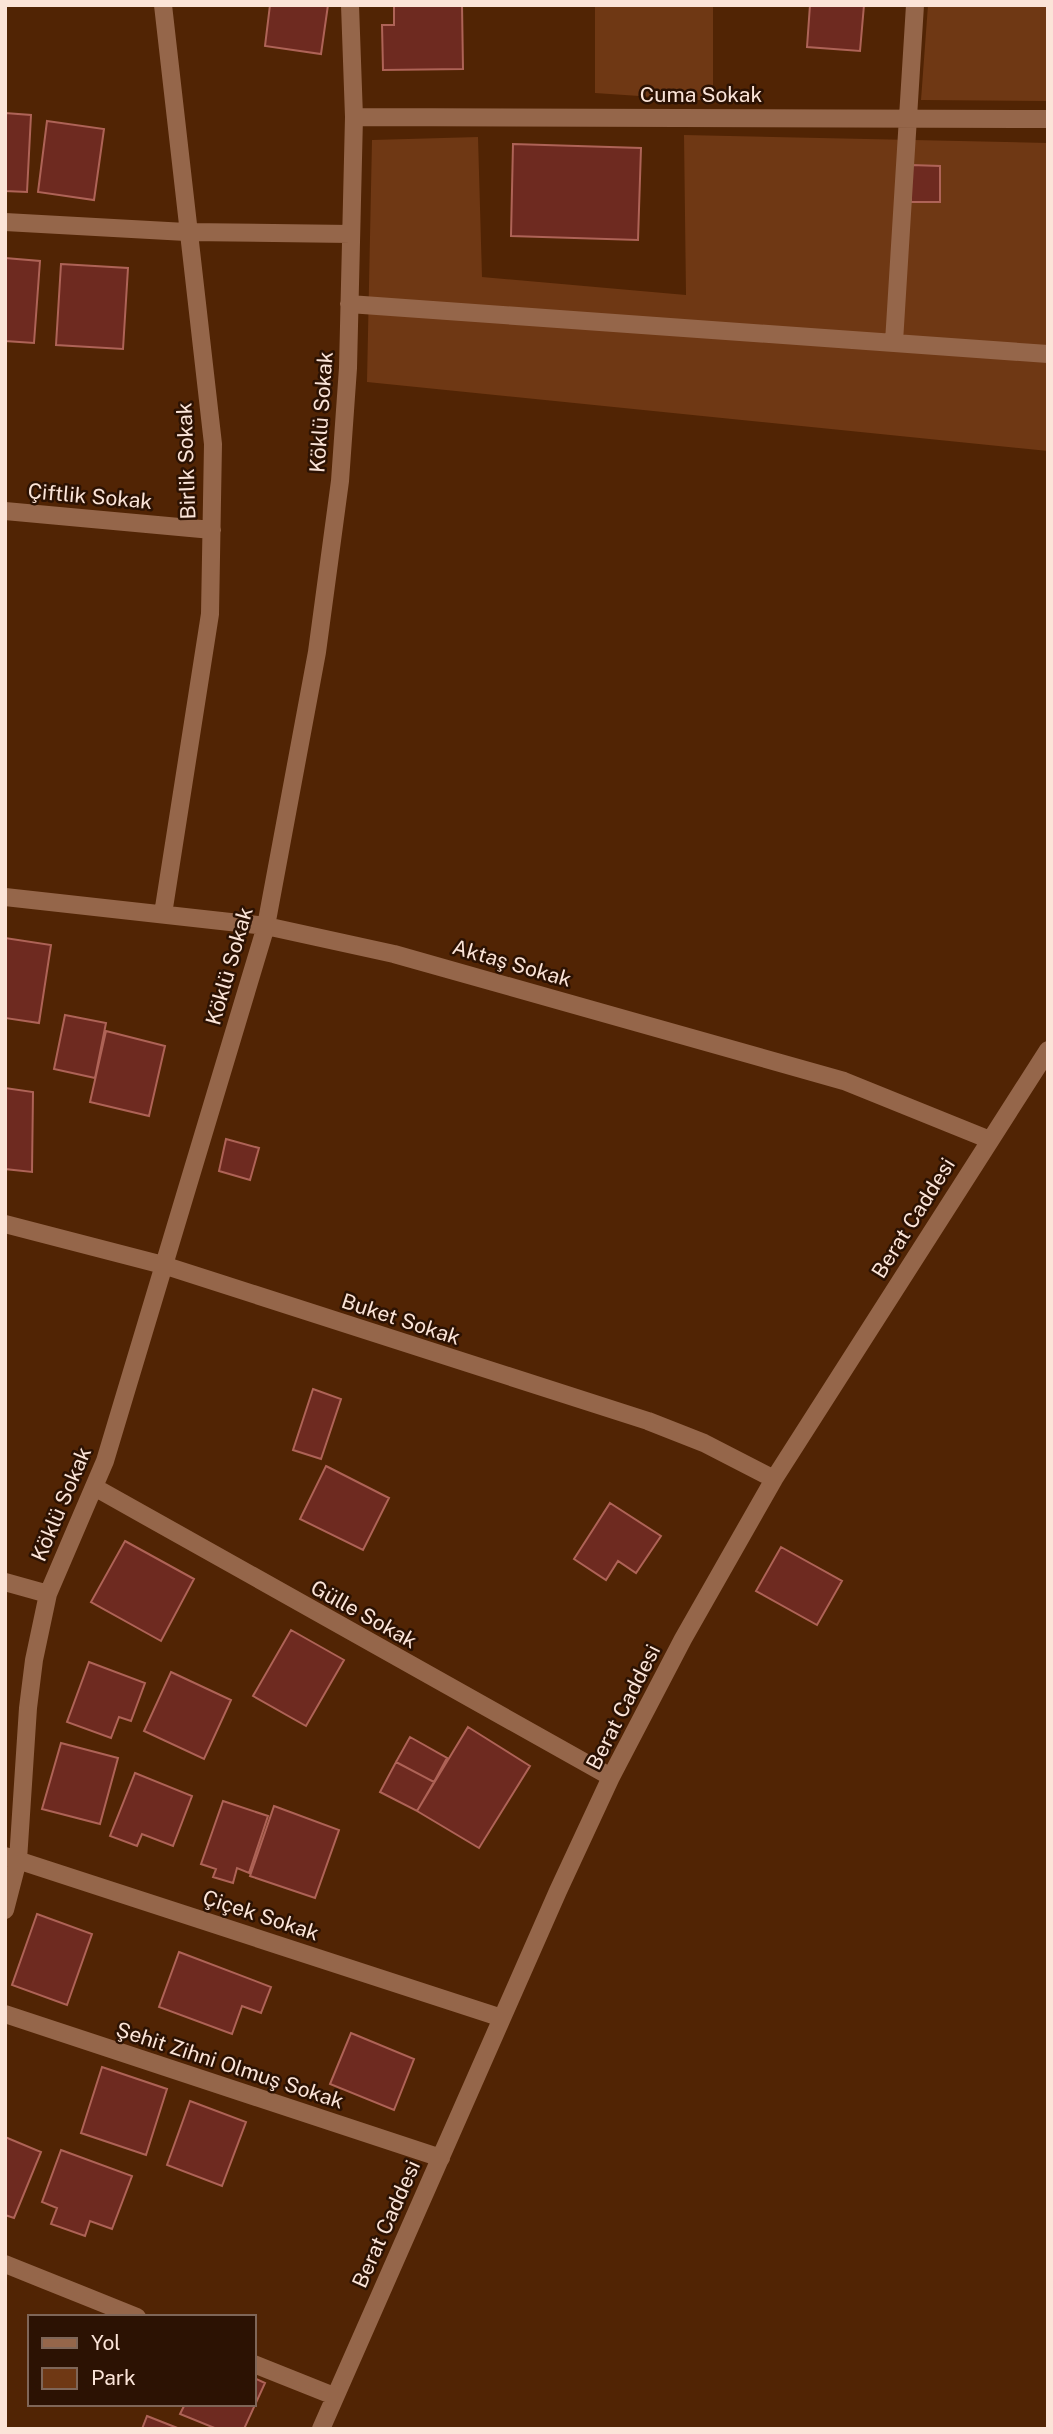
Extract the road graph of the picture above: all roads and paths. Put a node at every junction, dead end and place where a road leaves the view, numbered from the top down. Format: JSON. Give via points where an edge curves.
{"nodes":[{"id":1,"x":163,"y":5,"type":"edge"},
{"id":2,"x":349,"y":5,"type":"edge"},
{"id":3,"x":915,"y":5,"type":"edge"},
{"id":4,"x":354,"y":117,"type":"junction"},
{"id":5,"x":909,"y":117,"type":"junction"},
{"id":6,"x":1048,"y":119,"type":"edge"},
{"id":7,"x":5,"y":222,"type":"edge"},
{"id":8,"x":186,"y":232,"type":"junction"},
{"id":9,"x":351,"y":234,"type":"junction"},
{"id":10,"x":349,"y":304,"type":"junction"},
{"id":11,"x":894,"y":342,"type":"junction"},
{"id":12,"x":1048,"y":354,"type":"edge"},
{"id":13,"x":5,"y":511,"type":"edge"},
{"id":14,"x":212,"y":530,"type":"junction"},
{"id":15,"x":5,"y":897,"type":"edge"},
{"id":16,"x":163,"y":914,"type":"junction"},
{"id":17,"x":267,"y":926,"type":"junction"},
{"id":18,"x":1048,"y":1050,"type":"edge"},
{"id":19,"x":990,"y":1140,"type":"junction"},
{"id":20,"x":5,"y":1224,"type":"edge"},
{"id":21,"x":163,"y":1265,"type":"junction"},
{"id":22,"x":774,"y":1479,"type":"junction"},
{"id":23,"x":96,"y":1488,"type":"junction"},
{"id":24,"x":5,"y":1582,"type":"edge"},
{"id":25,"x":48,"y":1594,"type":"junction"},
{"id":26,"x":611,"y":1777,"type":"junction"},
{"id":27,"x":12,"y":1858,"type":"edge"},
{"id":28,"x":5,"y":1910,"type":"edge"},
{"id":29,"x":5,"y":2014,"type":"edge"},
{"id":30,"x":502,"y":2018,"type":"junction"},
{"id":31,"x":441,"y":2158,"type":"junction"},
{"id":32,"x":5,"y":2264,"type":"edge"},
{"id":33,"x":132,"y":2315,"type":"edge"},
{"id":34,"x":256,"y":2365,"type":"edge"},
{"id":35,"x":334,"y":2396,"type":"junction"},
{"id":36,"x":321,"y":2429,"type":"edge"}],
"edges":[{"from":1,"to":8,"type":"street","name":"Birlik Sokak"},
{"from":2,"to":4,"type":"street","name":"Köklü Sokak"},
{"from":3,"to":5,"type":"street"},
{"from":4,"to":5,"type":"street","name":"Cuma Sokak"},
{"from":4,"to":9,"type":"street","name":"Köklü Sokak"},
{"from":5,"to":6,"type":"street","name":"Cuma Sokak"},
{"from":5,"to":11,"type":"street"},
{"from":7,"to":8,"type":"street"},
{"from":8,"to":9,"type":"street"},
{"from":8,"to":14,"type":"street","name":"Birlik Sokak","via":[[213,444]]},
{"from":9,"to":10,"type":"street","name":"Köklü Sokak"},
{"from":10,"to":11,"type":"street"},
{"from":10,"to":17,"type":"street","name":"Köklü Sokak","via":[[330,573]]},
{"from":11,"to":12,"type":"street"},
{"from":13,"to":14,"type":"street","name":"Çiftlik Sokak"},
{"from":14,"to":16,"type":"street","name":"Birlik Sokak","via":[[210,614]]},
{"from":15,"to":16,"type":"street","name":"Aktaş Sokak"},
{"from":16,"to":17,"type":"street","name":"Aktaş Sokak"},
{"from":17,"to":19,"type":"street","name":"Aktaş Sokak","via":[[394,954],[844,1081]]},
{"from":17,"to":21,"type":"street","name":"Köklü Sokak"},
{"from":18,"to":19,"type":"street","name":"Berat Caddesi"},
{"from":19,"to":22,"type":"street","name":"Berat Caddesi"},
{"from":20,"to":21,"type":"street","name":"Buket Sokak"},
{"from":21,"to":22,"type":"street","name":"Buket Sokak","via":[[648,1421]]},
{"from":21,"to":23,"type":"street","name":"Köklü Sokak"},
{"from":22,"to":26,"type":"street","name":"Berat Caddesi"},
{"from":23,"to":25,"type":"street","name":"Köklü Sokak"},
{"from":23,"to":26,"type":"street","name":"Gülle Sokak"},
{"from":24,"to":25,"type":"street"},
{"from":25,"to":27,"type":"street","name":"Köklü Sokak","via":[[34,1660]]},
{"from":26,"to":30,"type":"street","name":"Berat Caddesi"},
{"from":27,"to":28,"type":"street","name":"Köklü Sokak"},
{"from":27,"to":30,"type":"street","name":"Çiçek Sokak"},
{"from":29,"to":31,"type":"street","name":"Şehit Zihni Olmuş Sokak"},
{"from":30,"to":31,"type":"street","name":"Berat Caddesi"},
{"from":31,"to":35,"type":"street","name":"Berat Caddesi"},
{"from":32,"to":33,"type":"street"},
{"from":34,"to":35,"type":"street"},
{"from":35,"to":36,"type":"street","name":"Berat Caddesi"}]}
